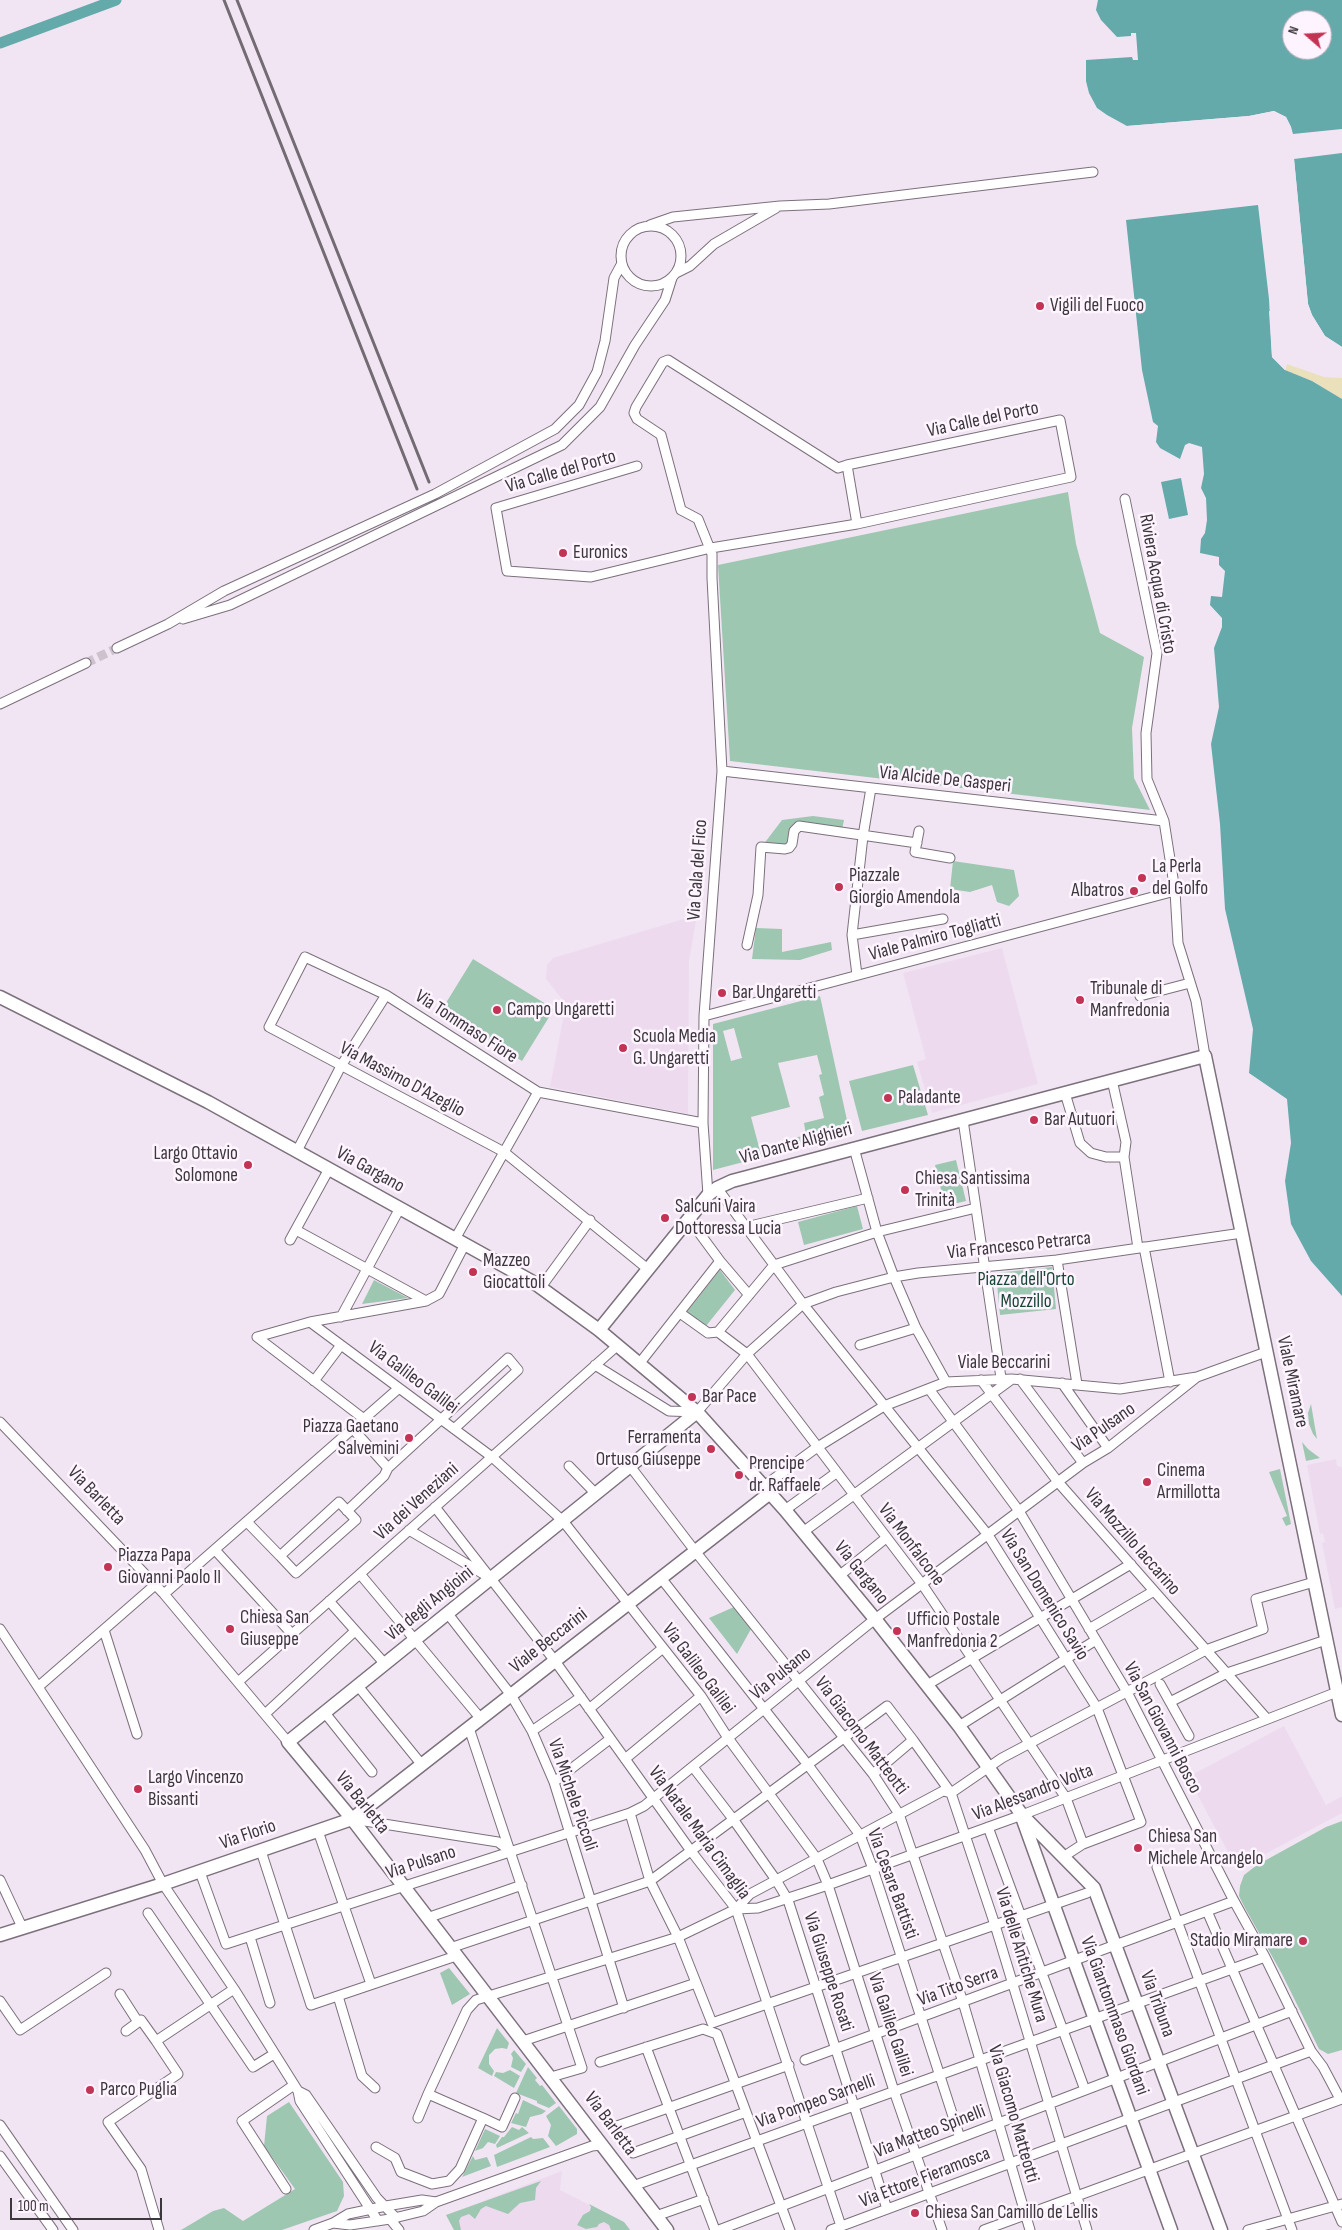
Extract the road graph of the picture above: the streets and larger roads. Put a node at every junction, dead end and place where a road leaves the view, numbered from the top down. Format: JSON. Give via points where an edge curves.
{"nodes":[{"id":1,"x":1093,"y":172,"type":"dead end"},
{"id":2,"x":780,"y":206,"type":"junction"},
{"id":3,"x":650,"y":225,"type":"junction"},
{"id":4,"x":622,"y":265,"type":"junction"},
{"id":5,"x":674,"y":276,"type":"junction"},
{"id":6,"x":847,"y":465,"type":"junction"},
{"id":7,"x":637,"y":466,"type":"dead end"},
{"id":8,"x":1125,"y":499,"type":"dead end"},
{"id":9,"x":857,"y":524,"type":"junction"},
{"id":10,"x":711,"y":548,"type":"junction"},
{"id":11,"x":168,"y":624,"type":"junction"},
{"id":12,"x":117,"y":648,"type":"tunnel mouth"},
{"id":13,"x":86,"y":663,"type":"tunnel mouth"},
{"id":14,"x":0,"y":704,"type":"edge"},
{"id":15,"x":722,"y":771,"type":"junction"},
{"id":16,"x":870,"y":788,"type":"junction"},
{"id":17,"x":1164,"y":821,"type":"junction"},
{"id":18,"x":919,"y":831,"type":"dead end"},
{"id":19,"x":863,"y":836,"type":"junction"},
{"id":20,"x":917,"y":843,"type":"junction"},
{"id":21,"x":950,"y":858,"type":"dead end"},
{"id":22,"x":1175,"y":891,"type":"junction"},
{"id":23,"x":943,"y":919,"type":"dead end"},
{"id":24,"x":852,"y":935,"type":"junction"},
{"id":25,"x":747,"y":945,"type":"dead end"},
{"id":26,"x":857,"y":975,"type":"junction"},
{"id":27,"x":1190,"y":983,"type":"junction"},
{"id":28,"x":386,"y":995,"type":"junction"},
{"id":29,"x":1140,"y":996,"type":"dead end"},
{"id":30,"x":0,"y":997,"type":"edge"},
{"id":31,"x":704,"y":1016,"type":"junction"},
{"id":32,"x":1205,"y":1056,"type":"junction"},
{"id":33,"x":341,"y":1066,"type":"junction"},
{"id":34,"x":1112,"y":1080,"type":"junction"},
{"id":35,"x":538,"y":1092,"type":"junction"},
{"id":36,"x":1065,"y":1093,"type":"junction"},
{"id":37,"x":963,"y":1120,"type":"junction"},
{"id":38,"x":703,"y":1123,"type":"junction"},
{"id":39,"x":854,"y":1148,"type":"junction"},
{"id":40,"x":297,"y":1151,"type":"junction"},
{"id":41,"x":504,"y":1152,"type":"junction"},
{"id":42,"x":1124,"y":1157,"type":"junction"},
{"id":43,"x":329,"y":1169,"type":"junction"},
{"id":44,"x":712,"y":1191,"type":"junction"},
{"id":45,"x":868,"y":1198,"type":"junction"},
{"id":46,"x":400,"y":1208,"type":"junction"},
{"id":47,"x":976,"y":1208,"type":"junction"},
{"id":48,"x":689,"y":1219,"type":"junction"},
{"id":49,"x":590,"y":1220,"type":"junction"},
{"id":50,"x":746,"y":1227,"type":"junction"},
{"id":51,"x":296,"y":1230,"type":"junction"},
{"id":52,"x":878,"y":1232,"type":"junction"},
{"id":53,"x":1242,"y":1233,"type":"junction"},
{"id":54,"x":290,"y":1240,"type":"dead end"},
{"id":55,"x":460,"y":1242,"type":"junction"},
{"id":56,"x":1141,"y":1248,"type":"junction"},
{"id":57,"x":1058,"y":1260,"type":"junction"},
{"id":58,"x":720,"y":1261,"type":"junction"},
{"id":59,"x":774,"y":1264,"type":"junction"},
{"id":60,"x":984,"y":1267,"type":"junction"},
{"id":61,"x":367,"y":1269,"type":"junction"},
{"id":62,"x":648,"y":1270,"type":"junction"},
{"id":63,"x":894,"y":1277,"type":"junction"},
{"id":64,"x":541,"y":1287,"type":"junction"},
{"id":65,"x":749,"y":1295,"type":"junction"},
{"id":66,"x":426,"y":1301,"type":"junction"},
{"id":67,"x":803,"y":1304,"type":"junction"},
{"id":68,"x":680,"y":1313,"type":"junction"},
{"id":69,"x":341,"y":1316,"type":"junction"},
{"id":70,"x":310,"y":1322,"type":"junction"},
{"id":71,"x":916,"y":1328,"type":"junction"},
{"id":72,"x":599,"y":1330,"type":"junction"},
{"id":73,"x":718,"y":1332,"type":"junction"},
{"id":74,"x":342,"y":1345,"type":"junction"},
{"id":75,"x":860,"y":1345,"type":"dead end"},
{"id":76,"x":618,"y":1346,"type":"junction"},
{"id":77,"x":1266,"y":1352,"type":"junction"},
{"id":78,"x":747,"y":1354,"type":"junction"},
{"id":79,"x":639,"y":1364,"type":"junction"},
{"id":80,"x":596,"y":1365,"type":"junction"},
{"id":81,"x":1197,"y":1377,"type":"junction"},
{"id":82,"x":1001,"y":1378,"type":"junction"},
{"id":83,"x":1016,"y":1379,"type":"junction"},
{"id":84,"x":980,"y":1380,"type":"junction"},
{"id":85,"x":314,"y":1381,"type":"junction"},
{"id":86,"x":946,"y":1382,"type":"junction"},
{"id":87,"x":1170,"y":1382,"type":"junction"},
{"id":88,"x":1062,"y":1383,"type":"junction"},
{"id":89,"x":1077,"y":1384,"type":"junction"},
{"id":90,"x":399,"y":1388,"type":"junction"},
{"id":91,"x":928,"y":1389,"type":"junction"},
{"id":92,"x":992,"y":1395,"type":"junction"},
{"id":93,"x":884,"y":1406,"type":"junction"},
{"id":94,"x":698,"y":1412,"type":"junction"},
{"id":95,"x":364,"y":1419,"type":"junction"},
{"id":96,"x":441,"y":1419,"type":"junction"},
{"id":97,"x":0,"y":1422,"type":"edge"},
{"id":98,"x":954,"y":1423,"type":"junction"},
{"id":99,"x":454,"y":1428,"type":"junction"},
{"id":100,"x":353,"y":1429,"type":"junction"},
{"id":101,"x":816,"y":1448,"type":"junction"},
{"id":102,"x":917,"y":1448,"type":"junction"},
{"id":103,"x":1108,"y":1448,"type":"junction"},
{"id":104,"x":492,"y":1457,"type":"junction"},
{"id":105,"x":1083,"y":1463,"type":"junction"},
{"id":106,"x":569,"y":1466,"type":"dead end"},
{"id":107,"x":630,"y":1466,"type":"junction"},
{"id":108,"x":388,"y":1468,"type":"junction"},
{"id":109,"x":836,"y":1474,"type":"junction"},
{"id":110,"x":1058,"y":1482,"type":"junction"},
{"id":111,"x":767,"y":1489,"type":"junction"},
{"id":112,"x":596,"y":1494,"type":"junction"},
{"id":113,"x":852,"y":1494,"type":"junction"},
{"id":114,"x":435,"y":1507,"type":"junction"},
{"id":115,"x":785,"y":1510,"type":"junction"},
{"id":116,"x":348,"y":1511,"type":"junction"},
{"id":117,"x":1019,"y":1511,"type":"junction"},
{"id":118,"x":563,"y":1521,"type":"junction"},
{"id":119,"x":247,"y":1522,"type":"junction"},
{"id":120,"x":409,"y":1530,"type":"junction"},
{"id":121,"x":803,"y":1532,"type":"junction"},
{"id":122,"x":988,"y":1535,"type":"junction"},
{"id":123,"x":886,"y":1538,"type":"junction"},
{"id":124,"x":216,"y":1551,"type":"junction"},
{"id":125,"x":694,"y":1551,"type":"junction"},
{"id":126,"x":280,"y":1556,"type":"junction"},
{"id":127,"x":1131,"y":1564,"type":"junction"},
{"id":128,"x":360,"y":1574,"type":"junction"},
{"id":129,"x":839,"y":1576,"type":"junction"},
{"id":130,"x":491,"y":1578,"type":"junction"},
{"id":131,"x":661,"y":1578,"type":"junction"},
{"id":132,"x":1314,"y":1582,"type":"junction"},
{"id":133,"x":922,"y":1584,"type":"junction"},
{"id":134,"x":155,"y":1585,"type":"junction"},
{"id":135,"x":1154,"y":1591,"type":"junction"},
{"id":136,"x":164,"y":1594,"type":"junction"},
{"id":137,"x":1072,"y":1599,"type":"junction"},
{"id":138,"x":329,"y":1601,"type":"junction"},
{"id":139,"x":628,"y":1604,"type":"junction"},
{"id":140,"x":448,"y":1614,"type":"junction"},
{"id":141,"x":1040,"y":1618,"type":"junction"},
{"id":142,"x":875,"y":1619,"type":"junction"},
{"id":143,"x":0,"y":1629,"type":"edge"},
{"id":144,"x":1089,"y":1629,"type":"junction"},
{"id":145,"x":104,"y":1630,"type":"junction"},
{"id":146,"x":355,"y":1631,"type":"junction"},
{"id":147,"x":292,"y":1634,"type":"junction"},
{"id":148,"x":415,"y":1640,"type":"junction"},
{"id":149,"x":1096,"y":1640,"type":"junction"},
{"id":150,"x":1326,"y":1640,"type":"junction"},
{"id":151,"x":663,"y":1648,"type":"junction"},
{"id":152,"x":1206,"y":1650,"type":"junction"},
{"id":153,"x":972,"y":1658,"type":"junction"},
{"id":154,"x":1066,"y":1659,"type":"junction"},
{"id":155,"x":555,"y":1661,"type":"junction"},
{"id":156,"x":385,"y":1664,"type":"junction"},
{"id":157,"x":1227,"y":1673,"type":"junction"},
{"id":158,"x":798,"y":1681,"type":"junction"},
{"id":159,"x":238,"y":1682,"type":"junction"},
{"id":160,"x":1160,"y":1684,"type":"dead end"},
{"id":161,"x":927,"y":1685,"type":"junction"},
{"id":162,"x":358,"y":1686,"type":"junction"},
{"id":163,"x":38,"y":1687,"type":"junction"},
{"id":164,"x":1127,"y":1692,"type":"junction"},
{"id":165,"x":1337,"y":1692,"type":"junction"},
{"id":166,"x":511,"y":1695,"type":"junction"},
{"id":167,"x":701,"y":1696,"type":"junction"},
{"id":168,"x":581,"y":1697,"type":"junction"},
{"id":169,"x":1000,"y":1700,"type":"junction"},
{"id":170,"x":1170,"y":1702,"type":"junction"},
{"id":171,"x":1097,"y":1708,"type":"junction"},
{"id":172,"x":589,"y":1709,"type":"junction"},
{"id":173,"x":764,"y":1709,"type":"junction"},
{"id":174,"x":325,"y":1713,"type":"junction"},
{"id":175,"x":264,"y":1714,"type":"junction"},
{"id":176,"x":1342,"y":1715,"type":"edge"},
{"id":177,"x":481,"y":1719,"type":"junction"},
{"id":178,"x":1268,"y":1719,"type":"junction"},
{"id":179,"x":959,"y":1726,"type":"junction"},
{"id":180,"x":469,"y":1728,"type":"junction"},
{"id":181,"x":532,"y":1731,"type":"junction"},
{"id":182,"x":137,"y":1734,"type":"dead end"},
{"id":183,"x":1189,"y":1736,"type":"dead end"},
{"id":184,"x":728,"y":1738,"type":"junction"},
{"id":185,"x":610,"y":1739,"type":"junction"},
{"id":186,"x":843,"y":1739,"type":"junction"},
{"id":187,"x":914,"y":1740,"type":"junction"},
{"id":188,"x":288,"y":1742,"type":"junction"},
{"id":189,"x":1029,"y":1743,"type":"junction"},
{"id":190,"x":625,"y":1759,"type":"junction"},
{"id":191,"x":1162,"y":1760,"type":"junction"},
{"id":192,"x":422,"y":1765,"type":"junction"},
{"id":193,"x":808,"y":1765,"type":"junction"},
{"id":194,"x":693,"y":1767,"type":"junction"},
{"id":195,"x":989,"y":1768,"type":"junction"},
{"id":196,"x":372,"y":1772,"type":"dead end"},
{"id":197,"x":873,"y":1774,"type":"junction"},
{"id":198,"x":1123,"y":1776,"type":"junction"},
{"id":199,"x":554,"y":1782,"type":"junction"},
{"id":200,"x":950,"y":1793,"type":"junction"},
{"id":201,"x":768,"y":1794,"type":"junction"},
{"id":202,"x":1066,"y":1798,"type":"junction"},
{"id":203,"x":653,"y":1799,"type":"junction"},
{"id":204,"x":630,"y":1813,"type":"junction"},
{"id":205,"x":900,"y":1814,"type":"junction"},
{"id":206,"x":1022,"y":1815,"type":"junction"},
{"id":207,"x":352,"y":1819,"type":"junction"},
{"id":208,"x":734,"y":1819,"type":"junction"},
{"id":209,"x":988,"y":1828,"type":"junction"},
{"id":210,"x":318,"y":1831,"type":"junction"},
{"id":211,"x":569,"y":1832,"type":"junction"},
{"id":212,"x":860,"y":1835,"type":"junction"},
{"id":213,"x":965,"y":1836,"type":"junction"},
{"id":214,"x":1083,"y":1844,"type":"junction"},
{"id":215,"x":261,"y":1851,"type":"junction"},
{"id":216,"x":510,"y":1851,"type":"junction"},
{"id":217,"x":691,"y":1851,"type":"junction"},
{"id":218,"x":915,"y":1854,"type":"junction"},
{"id":219,"x":1063,"y":1856,"type":"junction"},
{"id":220,"x":816,"y":1858,"type":"junction"},
{"id":221,"x":1157,"y":1867,"type":"dead end"},
{"id":222,"x":873,"y":1869,"type":"junction"},
{"id":223,"x":200,"y":1872,"type":"junction"},
{"id":224,"x":0,"y":1880,"type":"edge"},
{"id":225,"x":776,"y":1880,"type":"junction"},
{"id":226,"x":650,"y":1881,"type":"junction"},
{"id":227,"x":163,"y":1884,"type":"junction"},
{"id":228,"x":828,"y":1885,"type":"junction"},
{"id":229,"x":402,"y":1886,"type":"junction"},
{"id":230,"x":522,"y":1886,"type":"junction"},
{"id":231,"x":1087,"y":1893,"type":"dead end"},
{"id":232,"x":788,"y":1900,"type":"junction"},
{"id":233,"x":590,"y":1901,"type":"junction"},
{"id":234,"x":1234,"y":1901,"type":"junction"},
{"id":235,"x":1054,"y":1905,"type":"junction"},
{"id":236,"x":344,"y":1906,"type":"junction"},
{"id":237,"x":736,"y":1909,"type":"junction"},
{"id":238,"x":1207,"y":1911,"type":"junction"},
{"id":239,"x":148,"y":1913,"type":"dead end"},
{"id":240,"x":1021,"y":1916,"type":"junction"},
{"id":241,"x":427,"y":1918,"type":"junction"},
{"id":242,"x":533,"y":1920,"type":"junction"},
{"id":243,"x":1178,"y":1922,"type":"junction"},
{"id":244,"x":285,"y":1925,"type":"junction"},
{"id":245,"x":995,"y":1925,"type":"junction"},
{"id":246,"x":22,"y":1927,"type":"junction"},
{"id":247,"x":0,"y":1935,"type":"edge"},
{"id":248,"x":250,"y":1937,"type":"junction"},
{"id":249,"x":678,"y":1937,"type":"junction"},
{"id":250,"x":943,"y":1943,"type":"junction"},
{"id":251,"x":1115,"y":1945,"type":"junction"},
{"id":252,"x":453,"y":1952,"type":"junction"},
{"id":253,"x":902,"y":1957,"type":"junction"},
{"id":254,"x":1265,"y":1957,"type":"junction"},
{"id":255,"x":608,"y":1959,"type":"junction"},
{"id":256,"x":1074,"y":1961,"type":"junction"},
{"id":257,"x":1232,"y":1969,"type":"junction"},
{"id":258,"x":106,"y":1973,"type":"dead end"},
{"id":259,"x":856,"y":1973,"type":"junction"},
{"id":260,"x":1042,"y":1973,"type":"junction"},
{"id":261,"x":551,"y":1975,"type":"junction"},
{"id":262,"x":1200,"y":1980,"type":"junction"},
{"id":263,"x":696,"y":1983,"type":"junction"},
{"id":264,"x":1013,"y":1983,"type":"junction"},
{"id":265,"x":371,"y":1984,"type":"junction"},
{"id":266,"x":816,"y":1987,"type":"junction"},
{"id":267,"x":234,"y":1989,"type":"junction"},
{"id":268,"x":120,"y":1994,"type":"dead end"},
{"id":269,"x":338,"y":1996,"type":"junction"},
{"id":270,"x":488,"y":1996,"type":"junction"},
{"id":271,"x":0,"y":2001,"type":"edge"},
{"id":272,"x":963,"y":2002,"type":"junction"},
{"id":273,"x":270,"y":2003,"type":"dead end"},
{"id":274,"x":769,"y":2003,"type":"junction"},
{"id":275,"x":1137,"y":2003,"type":"junction"},
{"id":276,"x":211,"y":2004,"type":"junction"},
{"id":277,"x":624,"y":2008,"type":"junction"},
{"id":278,"x":1292,"y":2011,"type":"junction"},
{"id":279,"x":922,"y":2018,"type":"junction"},
{"id":280,"x":1095,"y":2018,"type":"junction"},
{"id":281,"x":138,"y":2022,"type":"junction"},
{"id":282,"x":1256,"y":2024,"type":"junction"},
{"id":283,"x":568,"y":2026,"type":"junction"},
{"id":284,"x":1063,"y":2030,"type":"junction"},
{"id":285,"x":126,"y":2031,"type":"dead end"},
{"id":286,"x":876,"y":2035,"type":"junction"},
{"id":287,"x":1221,"y":2038,"type":"junction"},
{"id":288,"x":156,"y":2041,"type":"junction"},
{"id":289,"x":524,"y":2041,"type":"junction"},
{"id":290,"x":1031,"y":2042,"type":"junction"},
{"id":291,"x":646,"y":2047,"type":"junction"},
{"id":292,"x":836,"y":2050,"type":"junction"},
{"id":293,"x":1311,"y":2051,"type":"junction"},
{"id":294,"x":274,"y":2054,"type":"junction"},
{"id":295,"x":805,"y":2060,"type":"dead end"},
{"id":296,"x":981,"y":2060,"type":"junction"},
{"id":297,"x":600,"y":2062,"type":"dead end"},
{"id":298,"x":1159,"y":2062,"type":"junction"},
{"id":299,"x":1274,"y":2064,"type":"junction"},
{"id":300,"x":789,"y":2065,"type":"junction"},
{"id":301,"x":940,"y":2074,"type":"junction"},
{"id":302,"x":551,"y":2078,"type":"junction"},
{"id":303,"x":1116,"y":2078,"type":"junction"},
{"id":304,"x":1236,"y":2079,"type":"junction"},
{"id":305,"x":735,"y":2084,"type":"junction"},
{"id":306,"x":296,"y":2088,"type":"junction"},
{"id":307,"x":375,"y":2088,"type":"dead end"},
{"id":308,"x":1085,"y":2090,"type":"junction"},
{"id":309,"x":894,"y":2091,"type":"junction"},
{"id":310,"x":428,"y":2094,"type":"junction"},
{"id":311,"x":515,"y":2098,"type":"dead end"},
{"id":312,"x":1341,"y":2099,"type":"edge"},
{"id":313,"x":1174,"y":2102,"type":"junction"},
{"id":314,"x":1048,"y":2104,"type":"junction"},
{"id":315,"x":854,"y":2106,"type":"junction"},
{"id":316,"x":669,"y":2107,"type":"junction"},
{"id":317,"x":746,"y":2112,"type":"junction"},
{"id":318,"x":1296,"y":2116,"type":"junction"},
{"id":319,"x":418,"y":2118,"type":"dead end"},
{"id":320,"x":483,"y":2118,"type":"junction"},
{"id":321,"x":1130,"y":2118,"type":"junction"},
{"id":322,"x":808,"y":2122,"type":"junction"},
{"id":323,"x":999,"y":2123,"type":"junction"},
{"id":324,"x":0,"y":2125,"type":"edge"},
{"id":325,"x":617,"y":2126,"type":"dead end"},
{"id":326,"x":1255,"y":2130,"type":"junction"},
{"id":327,"x":680,"y":2136,"type":"junction"},
{"id":328,"x":960,"y":2138,"type":"junction"},
{"id":329,"x":757,"y":2141,"type":"junction"},
{"id":330,"x":602,"y":2145,"type":"junction"},
{"id":331,"x":1060,"y":2145,"type":"junction"},
{"id":332,"x":376,"y":2147,"type":"dead end"},
{"id":333,"x":633,"y":2153,"type":"dead end"},
{"id":334,"x":1193,"y":2153,"type":"junction"},
{"id":335,"x":916,"y":2155,"type":"junction"},
{"id":336,"x":0,"y":2156,"type":"edge"},
{"id":337,"x":1011,"y":2163,"type":"junction"},
{"id":338,"x":690,"y":2165,"type":"junction"},
{"id":339,"x":1149,"y":2169,"type":"junction"},
{"id":340,"x":875,"y":2171,"type":"junction"},
{"id":341,"x":633,"y":2186,"type":"junction"},
{"id":342,"x":829,"y":2188,"type":"junction"},
{"id":343,"x":286,"y":2190,"type":"dead end"},
{"id":344,"x":929,"y":2194,"type":"junction"},
{"id":345,"x":1076,"y":2195,"type":"junction"},
{"id":346,"x":704,"y":2199,"type":"junction"},
{"id":347,"x":436,"y":2202,"type":"junction"},
{"id":348,"x":1338,"y":2205,"type":"edge"},
{"id":349,"x":386,"y":2206,"type":"junction"},
{"id":350,"x":781,"y":2206,"type":"junction"},
{"id":351,"x":887,"y":2209,"type":"junction"},
{"id":352,"x":370,"y":2210,"type":"junction"},
{"id":353,"x":1026,"y":2214,"type":"junction"},
{"id":354,"x":656,"y":2216,"type":"junction"},
{"id":355,"x":393,"y":2219,"type":"junction"},
{"id":356,"x":1288,"y":2220,"type":"junction"},
{"id":357,"x":378,"y":2221,"type":"junction"},
{"id":358,"x":1342,"y":2222,"type":"edge"},
{"id":359,"x":334,"y":2223,"type":"junction"},
{"id":360,"x":841,"y":2226,"type":"junction"},
{"id":361,"x":53,"y":2230,"type":"edge"},
{"id":362,"x":74,"y":2230,"type":"edge"},
{"id":363,"x":159,"y":2230,"type":"edge"},
{"id":364,"x":314,"y":2230,"type":"edge"},
{"id":365,"x":399,"y":2230,"type":"edge"},
{"id":366,"x":666,"y":2230,"type":"edge"},
{"id":367,"x":715,"y":2230,"type":"edge"},
{"id":368,"x":719,"y":2230,"type":"edge"},
{"id":369,"x":790,"y":2230,"type":"edge"},
{"id":370,"x":831,"y":2230,"type":"edge"},
{"id":371,"x":942,"y":2230,"type":"edge"},
{"id":372,"x":984,"y":2230,"type":"edge"},
{"id":373,"x":1030,"y":2230,"type":"edge"},
{"id":374,"x":1087,"y":2230,"type":"edge"},
{"id":375,"x":1171,"y":2230,"type":"edge"},
{"id":376,"x":1221,"y":2230,"type":"edge"},
{"id":377,"x":1248,"y":2230,"type":"edge"},
{"id":378,"x":1292,"y":2230,"type":"edge"}],
"edges":[{"from":1,"to":2,"type":"street","via":[[829,204]]},
{"from":2,"to":3,"type":"street","via":[[673,217]]},
{"from":2,"to":5,"type":"street","via":[[714,244]]},
{"from":3,"to":4,"type":"street","via":[[636,229],[626,238],[620,251]]},
{"from":3,"to":5,"type":"street","via":[[666,229],[678,241],[682,257]]},
{"from":4,"to":5,"type":"street","via":[[628,277],[640,285],[653,287]]},
{"from":4,"to":11,"type":"street","via":[[614,278],[597,372],[579,405],[555,429],[435,494],[224,591]]},
{"from":5,"to":11,"type":"street","via":[[665,300],[600,407],[562,445],[230,605]]},
{"from":6,"to":9,"type":"street"},
{"from":6,"to":9,"type":"street","name":"Via Calle del Porto","via":[[1060,420],[1071,478]]},
{"from":6,"to":10,"type":"street","name":"Via Calle del Porto","via":[[838,468],[668,360],[663,362],[634,413],[637,419],[661,434],[681,510],[698,519]]},
{"from":7,"to":10,"type":"street","name":"Via Calle del Porto","via":[[496,508],[507,572],[591,577]]},
{"from":8,"to":17,"type":"street","name":"Riviera Acqua di Cristo","via":[[1156,653],[1146,733],[1147,779]]},
{"from":9,"to":10,"type":"street","name":"Via Calle del Porto"},
{"from":10,"to":15,"type":"street","name":"Via Cala del Fico"},
{"from":11,"to":12,"type":"street"},
{"from":13,"to":14,"type":"street"},
{"from":15,"to":16,"type":"street","name":"Via Alcide De Gasperi"},
{"from":15,"to":31,"type":"street","name":"Via Cala del Fico"},
{"from":16,"to":17,"type":"street","name":"Via Alcide De Gasperi"},
{"from":16,"to":19,"type":"street"},
{"from":17,"to":22,"type":"street","name":"Riviera Acqua di Cristo"},
{"from":18,"to":20,"type":"street"},
{"from":19,"to":20,"type":"street"},
{"from":19,"to":24,"type":"street"},
{"from":19,"to":25,"type":"street","via":[[799,826],[789,848],[761,847],[758,895]]},
{"from":20,"to":21,"type":"street","via":[[915,852]]},
{"from":22,"to":26,"type":"street","name":"Viale Palmiro Togliatti"},
{"from":22,"to":27,"type":"street","name":"Riviera Acqua di Cristo","via":[[1178,943]]},
{"from":23,"to":24,"type":"street"},
{"from":24,"to":26,"type":"street"},
{"from":26,"to":31,"type":"street","name":"Viale Palmiro Togliatti"},
{"from":27,"to":29,"type":"street"},
{"from":27,"to":32,"type":"street","name":"Riviera Acqua di Cristo"},
{"from":28,"to":33,"type":"street","name":"Via Tommaso Fiore"},
{"from":28,"to":33,"type":"street","name":"Via Massimo D'Azeglio","via":[[306,957],[269,1027]]},
{"from":28,"to":35,"type":"street","name":"Via Tommaso Fiore"},
{"from":30,"to":40,"type":"street","name":"Via Gargano","via":[[208,1102]]},
{"from":31,"to":38,"type":"street","name":"Via Cala del Fico"},
{"from":32,"to":34,"type":"street","name":"Via Dante Alighieri"},
{"from":32,"to":53,"type":"street","name":"Viale Miramare"},
{"from":33,"to":40,"type":"street","name":"Via Tommaso Fiore"},
{"from":33,"to":41,"type":"street","name":"Via Massimo D'Azeglio"},
{"from":34,"to":36,"type":"street","name":"Via Dante Alighieri"},
{"from":34,"to":42,"type":"street","via":[[1126,1142]]},
{"from":35,"to":38,"type":"street","name":"Via Tommaso Fiore"},
{"from":35,"to":41,"type":"street"},
{"from":36,"to":37,"type":"street","name":"Via Dante Alighieri"},
{"from":36,"to":42,"type":"street","via":[[1080,1142],[1091,1153]]},
{"from":37,"to":39,"type":"street","name":"Via Dante Alighieri"},
{"from":37,"to":47,"type":"street"},
{"from":38,"to":44,"type":"street","name":"Via Cala del Fico"},
{"from":39,"to":44,"type":"street","name":"Via Dante Alighieri","via":[[732,1181]]},
{"from":39,"to":45,"type":"street"},
{"from":40,"to":43,"type":"street","name":"Via Gargano"},
{"from":41,"to":49,"type":"street","name":"Via Massimo D'Azeglio"},
{"from":41,"to":55,"type":"street"},
{"from":42,"to":56,"type":"street"},
{"from":43,"to":46,"type":"street","name":"Via Gargano"},
{"from":43,"to":51,"type":"street"},
{"from":44,"to":48,"type":"street","name":"Via Dante Alighieri"},
{"from":44,"to":50,"type":"street","name":"Via San Domenico Savio"},
{"from":45,"to":50,"type":"street"},
{"from":45,"to":52,"type":"street"},
{"from":46,"to":55,"type":"street","name":"Via Gargano"},
{"from":46,"to":61,"type":"street"},
{"from":47,"to":52,"type":"street"},
{"from":47,"to":60,"type":"street"},
{"from":48,"to":58,"type":"street"},
{"from":48,"to":62,"type":"street","name":"Via Dante Alighieri"},
{"from":49,"to":62,"type":"street","name":"Via Massimo D'Azeglio"},
{"from":49,"to":64,"type":"street"},
{"from":50,"to":59,"type":"street","name":"Via San Domenico Savio"},
{"from":51,"to":54,"type":"street"},
{"from":51,"to":61,"type":"street"},
{"from":52,"to":59,"type":"street"},
{"from":52,"to":63,"type":"street"},
{"from":53,"to":56,"type":"street","name":"Via Francesco Petrarca"},
{"from":53,"to":77,"type":"street","name":"Viale Miramare"},
{"from":55,"to":64,"type":"street","name":"Via Gargano"},
{"from":55,"to":66,"type":"street","via":[[439,1294]]},
{"from":56,"to":57,"type":"street","name":"Via Francesco Petrarca"},
{"from":56,"to":87,"type":"street"},
{"from":57,"to":60,"type":"street","name":"Via Francesco Petrarca"},
{"from":57,"to":89,"type":"street"},
{"from":58,"to":65,"type":"street"},
{"from":58,"to":68,"type":"street"},
{"from":59,"to":65,"type":"street"},
{"from":59,"to":67,"type":"street","name":"Via San Domenico Savio"},
{"from":60,"to":63,"type":"street","name":"Via Francesco Petrarca"},
{"from":60,"to":82,"type":"street"},
{"from":61,"to":66,"type":"street"},
{"from":61,"to":69,"type":"street"},
{"from":62,"to":72,"type":"street","name":"Via Dante Alighieri"},
{"from":63,"to":67,"type":"street","name":"Via Francesco Petrarca"},
{"from":63,"to":71,"type":"street"},
{"from":64,"to":72,"type":"street","name":"Via Gargano"},
{"from":65,"to":73,"type":"street"},
{"from":66,"to":69,"type":"street"},
{"from":67,"to":78,"type":"street"},
{"from":67,"to":93,"type":"street","name":"Via San Domenico Savio"},
{"from":68,"to":73,"type":"street","name":"Via Monfalcone","via":[[708,1333]]},
{"from":68,"to":79,"type":"street"},
{"from":69,"to":70,"type":"street"},
{"from":70,"to":74,"type":"street","name":"Via Galileo Galilei"},
{"from":70,"to":85,"type":"street","via":[[256,1338]]},
{"from":71,"to":75,"type":"street"},
{"from":71,"to":86,"type":"street"},
{"from":72,"to":76,"type":"street","name":"Via Gargano"},
{"from":73,"to":78,"type":"street","name":"Via Monfalcone"},
{"from":74,"to":85,"type":"street"},
{"from":74,"to":90,"type":"street","name":"Via Galileo Galilei"},
{"from":76,"to":79,"type":"street","name":"Via Gargano"},
{"from":76,"to":80,"type":"street","name":"Via dei Veneziani"},
{"from":77,"to":81,"type":"street","name":"Viale Beccarini"},
{"from":77,"to":132,"type":"street","name":"Viale Miramare"},
{"from":78,"to":94,"type":"street"},
{"from":78,"to":101,"type":"street","name":"Via Monfalcone"},
{"from":79,"to":94,"type":"street","name":"Via Gargano"},
{"from":80,"to":94,"type":"street","via":[[669,1411]]},
{"from":80,"to":104,"type":"street","name":"Via dei Veneziani"},
{"from":81,"to":87,"type":"street","name":"Viale Beccarini"},
{"from":81,"to":103,"type":"street","name":"Via Pulsano"},
{"from":82,"to":83,"type":"street","name":"Viale Beccarini"},
{"from":82,"to":84,"type":"street","name":"Viale Beccarini"},
{"from":83,"to":88,"type":"street","name":"Viale Beccarini"},
{"from":83,"to":92,"type":"street"},
{"from":83,"to":105,"type":"street"},
{"from":84,"to":86,"type":"street","name":"Viale Beccarini"},
{"from":84,"to":92,"type":"street","name":"Via Mozzillo Iaccarino"},
{"from":85,"to":95,"type":"street"},
{"from":86,"to":91,"type":"street","name":"Viale Beccarini"},
{"from":87,"to":89,"type":"street","name":"Viale Beccarini","via":[[1120,1389]]},
{"from":88,"to":89,"type":"street","name":"Viale Beccarini"},
{"from":88,"to":103,"type":"street"},
{"from":90,"to":95,"type":"street"},
{"from":90,"to":96,"type":"street","name":"Via Galileo Galilei"},
{"from":91,"to":93,"type":"street","name":"Viale Beccarini"},
{"from":91,"to":98,"type":"street","name":"Via San Giovanni Bosco"},
{"from":92,"to":98,"type":"street"},
{"from":92,"to":110,"type":"street","name":"Via Mozzillo Iaccarino"},
{"from":93,"to":101,"type":"street","name":"Viale Beccarini"},
{"from":93,"to":102,"type":"street","name":"Via San Domenico Savio"},
{"from":94,"to":107,"type":"street","name":"Via degli Angioini"},
{"from":94,"to":111,"type":"street","name":"Via Gargano"},
{"from":95,"to":100,"type":"street"},
{"from":96,"to":99,"type":"street","name":"Via Galileo Galilei"},
{"from":96,"to":99,"type":"street","via":[[508,1358],[518,1370]]},
{"from":96,"to":108,"type":"street"},
{"from":97,"to":134,"type":"street","name":"Via Barletta"},
{"from":98,"to":102,"type":"street"},
{"from":98,"to":117,"type":"street","name":"Via San Giovanni Bosco"},
{"from":99,"to":104,"type":"street","name":"Via Galileo Galilei"},
{"from":100,"to":108,"type":"street"},
{"from":100,"to":119,"type":"street"},
{"from":101,"to":109,"type":"street","name":"Via Monfalcone"},
{"from":101,"to":111,"type":"street","name":"Viale Beccarini"},
{"from":102,"to":113,"type":"street"},
{"from":102,"to":122,"type":"street","name":"Via San Domenico Savio"},
{"from":103,"to":105,"type":"street","name":"Via Pulsano"},
{"from":104,"to":114,"type":"street","name":"Via dei Veneziani"},
{"from":104,"to":118,"type":"street","name":"Via Galileo Galilei"},
{"from":105,"to":110,"type":"street","name":"Via Pulsano"},
{"from":106,"to":112,"type":"street"},
{"from":107,"to":112,"type":"street","name":"Via degli Angioini"},
{"from":107,"to":125,"type":"street","name":"Via Giacomo Matteotti"},
{"from":108,"to":116,"type":"street","via":[[384,1476]]},
{"from":109,"to":113,"type":"street","name":"Via Monfalcone"},
{"from":109,"to":115,"type":"street"},
{"from":110,"to":117,"type":"street","name":"Via Pulsano"},
{"from":110,"to":127,"type":"street","name":"Via Mozzillo Iaccarino"},
{"from":111,"to":115,"type":"street","name":"Via Gargano"},
{"from":111,"to":125,"type":"street","name":"Viale Beccarini"},
{"from":112,"to":118,"type":"street","name":"Via degli Angioini"},
{"from":113,"to":121,"type":"street"},
{"from":113,"to":123,"type":"street","name":"Via Monfalcone"},
{"from":114,"to":120,"type":"street","name":"Via dei Veneziani"},
{"from":114,"to":130,"type":"street","name":"Via Natale Maria Cimaglia"},
{"from":115,"to":121,"type":"street","name":"Via Gargano"},
{"from":116,"to":126,"type":"street","via":[[339,1502]]},
{"from":116,"to":126,"type":"street","via":[[356,1520],[296,1573]]},
{"from":117,"to":122,"type":"street","name":"Via Pulsano"},
{"from":117,"to":137,"type":"street","name":"Via San Giovanni Bosco"},
{"from":118,"to":130,"type":"street","name":"Via degli Angioini"},
{"from":118,"to":139,"type":"street","name":"Via Galileo Galilei"},
{"from":119,"to":124,"type":"street"},
{"from":119,"to":126,"type":"street"},
{"from":120,"to":128,"type":"street","name":"Via dei Veneziani"},
{"from":120,"to":130,"type":"street","name":"Via Natale Maria Cimaglia"},
{"from":121,"to":129,"type":"street","name":"Via Gargano"},
{"from":122,"to":133,"type":"street","name":"Via Pulsano"},
{"from":122,"to":141,"type":"street","name":"Via San Domenico Savio"},
{"from":123,"to":129,"type":"street"},
{"from":123,"to":133,"type":"street","name":"Via Monfalcone"},
{"from":124,"to":136,"type":"street"},
{"from":124,"to":147,"type":"street"},
{"from":125,"to":131,"type":"street","name":"Viale Beccarini"},
{"from":125,"to":158,"type":"street","name":"Via Giacomo Matteotti"},
{"from":127,"to":135,"type":"street","name":"Via Mozzillo Iaccarino"},
{"from":127,"to":137,"type":"street"},
{"from":128,"to":138,"type":"street","name":"Via dei Veneziani"},
{"from":128,"to":148,"type":"street"},
{"from":129,"to":142,"type":"street","name":"Via Gargano"},
{"from":130,"to":140,"type":"street","name":"Via degli Angioini"},
{"from":130,"to":155,"type":"street","name":"Via Natale Maria Cimaglia"},
{"from":131,"to":139,"type":"street","name":"Viale Beccarini"},
{"from":131,"to":173,"type":"street","name":"Via Cesare Battisti"},
{"from":132,"to":150,"type":"street","name":"Viale Miramare"},
{"from":132,"to":152,"type":"street","via":[[1256,1599],[1263,1629]]},
{"from":133,"to":142,"type":"street","name":"Via Pulsano"},
{"from":133,"to":153,"type":"street","name":"Via Monfalcone"},
{"from":134,"to":136,"type":"street","name":"Via Barletta"},
{"from":134,"to":145,"type":"street"},
{"from":135,"to":144,"type":"street"},
{"from":135,"to":152,"type":"street","name":"Via Mozzillo Iaccarino"},
{"from":136,"to":159,"type":"street","name":"Via Barletta"},
{"from":137,"to":141,"type":"street"},
{"from":137,"to":144,"type":"street","name":"Via San Giovanni Bosco"},
{"from":138,"to":146,"type":"street"},
{"from":138,"to":147,"type":"street","name":"Via dei Veneziani"},
{"from":139,"to":151,"type":"street","name":"Via Galileo Galilei"},
{"from":139,"to":155,"type":"street","name":"Viale Beccarini"},
{"from":140,"to":148,"type":"street","name":"Via degli Angioini"},
{"from":140,"to":166,"type":"street","name":"Via Michele Piccoli"},
{"from":141,"to":153,"type":"street"},
{"from":141,"to":154,"type":"street","name":"Via San Domenico Savio"},
{"from":142,"to":158,"type":"street","name":"Via Pulsano"},
{"from":142,"to":161,"type":"street","name":"Via Gargano"},
{"from":143,"to":163,"type":"street"},
{"from":144,"to":149,"type":"street","name":"Via San Giovanni Bosco"},
{"from":145,"to":163,"type":"street"},
{"from":145,"to":182,"type":"street"},
{"from":146,"to":156,"type":"street"},
{"from":146,"to":175,"type":"street"},
{"from":147,"to":159,"type":"street","name":"Via dei Veneziani"},
{"from":148,"to":156,"type":"street","name":"Via degli Angioini"},
{"from":148,"to":177,"type":"street"},
{"from":149,"to":154,"type":"street"},
{"from":149,"to":164,"type":"street","name":"Via San Giovanni Bosco"},
{"from":150,"to":157,"type":"street"},
{"from":150,"to":165,"type":"street","name":"Viale Miramare"},
{"from":151,"to":167,"type":"street","name":"Via Galileo Galilei"},
{"from":151,"to":172,"type":"street"},
{"from":152,"to":157,"type":"street","name":"Via Mozzillo Iaccarino"},
{"from":152,"to":164,"type":"street"},
{"from":153,"to":161,"type":"street"},
{"from":153,"to":169,"type":"street","name":"Via Monfalcone"},
{"from":154,"to":169,"type":"street"},
{"from":154,"to":171,"type":"street","name":"Via San Domenico Savio"},
{"from":155,"to":166,"type":"street","name":"Viale Beccarini"},
{"from":155,"to":168,"type":"street","name":"Via Natale Maria Cimaglia"},
{"from":156,"to":162,"type":"street","name":"Via degli Angioini"},
{"from":157,"to":170,"type":"street"},
{"from":157,"to":178,"type":"street","name":"Via Mozzillo Iaccarino"},
{"from":158,"to":173,"type":"street","name":"Via Pulsano"},
{"from":158,"to":186,"type":"street","name":"Via Giacomo Matteotti"},
{"from":159,"to":175,"type":"street","name":"Via Barletta"},
{"from":160,"to":170,"type":"street"},
{"from":161,"to":179,"type":"street","name":"Via Gargano"},
{"from":162,"to":174,"type":"street","name":"Via degli Angioini"},
{"from":162,"to":192,"type":"street"},
{"from":163,"to":227,"type":"street","via":[[145,1850]]},
{"from":164,"to":171,"type":"street"},
{"from":164,"to":191,"type":"street","name":"Via San Giovanni Bosco"},
{"from":165,"to":176,"type":"street","name":"Viale Miramare"},
{"from":165,"to":178,"type":"street","name":"Via Alessandro Volta"},
{"from":166,"to":177,"type":"street","name":"Viale Beccarini"},
{"from":166,"to":181,"type":"street","name":"Via Michele Piccoli"},
{"from":167,"to":184,"type":"street","name":"Via Galileo Galilei"},
{"from":167,"to":190,"type":"street"},
{"from":168,"to":172,"type":"street","name":"Via Natale Maria Cimaglia"},
{"from":168,"to":181,"type":"street"},
{"from":169,"to":179,"type":"street"},
{"from":169,"to":189,"type":"street","name":"Via Monfalcone"},
{"from":170,"to":183,"type":"street"},
{"from":171,"to":189,"type":"street"},
{"from":171,"to":198,"type":"street","name":"Via San Domenico Savio"},
{"from":172,"to":185,"type":"street","name":"Via Natale Maria Cimaglia"},
{"from":173,"to":184,"type":"street","name":"Via Pulsano"},
{"from":173,"to":193,"type":"street","name":"Via Cesare Battisti"},
{"from":174,"to":188,"type":"street","name":"Via degli Angioini"},
{"from":174,"to":196,"type":"street"},
{"from":175,"to":188,"type":"street","name":"Via Barletta"},
{"from":177,"to":180,"type":"street","name":"Viale Beccarini"},
{"from":178,"to":191,"type":"street","name":"Via Alessandro Volta"},
{"from":179,"to":195,"type":"street","name":"Via Gargano"},
{"from":180,"to":192,"type":"street","name":"Viale Beccarini"},
{"from":180,"to":216,"type":"street"},
{"from":181,"to":199,"type":"street","name":"Via Michele Piccoli"},
{"from":184,"to":194,"type":"street","name":"Via Pulsano"},
{"from":184,"to":201,"type":"street","name":"Via Galileo Galilei"},
{"from":185,"to":190,"type":"street","name":"Via Natale Maria Cimaglia"},
{"from":185,"to":199,"type":"street"},
{"from":186,"to":187,"type":"street","name":"Via delle Antiche Mura","via":[[887,1706]]},
{"from":186,"to":193,"type":"street"},
{"from":186,"to":197,"type":"street","name":"Via Giacomo Matteotti"},
{"from":187,"to":197,"type":"street"},
{"from":187,"to":200,"type":"street","name":"Via delle Antiche Mura"},
{"from":188,"to":207,"type":"street","name":"Via Barletta"},
{"from":189,"to":195,"type":"street"},
{"from":189,"to":202,"type":"street","name":"Via Monfalcone"},
{"from":190,"to":203,"type":"street","name":"Via Natale Maria Cimaglia"},
{"from":191,"to":198,"type":"street","name":"Via Alessandro Volta"},
{"from":191,"to":234,"type":"street","name":"Via San Giovanni Bosco"},
{"from":192,"to":207,"type":"street","name":"Viale Beccarini"},
{"from":193,"to":201,"type":"street"},
{"from":193,"to":212,"type":"street","name":"Via Cesare Battisti"},
{"from":194,"to":203,"type":"street","name":"Via Pulsano"},
{"from":194,"to":208,"type":"street","name":"Via Giuseppe Rosati"},
{"from":195,"to":200,"type":"street"},
{"from":195,"to":206,"type":"street","name":"Via Gargano"},
{"from":197,"to":205,"type":"street","name":"Via Giacomo Matteotti"},
{"from":198,"to":202,"type":"street","name":"Via Alessandro Volta"},
{"from":198,"to":214,"type":"street","name":"Via San Domenico Savio","via":[[1141,1822]]},
{"from":199,"to":211,"type":"street","name":"Via Michele Piccoli"},
{"from":200,"to":205,"type":"street","via":[[943,1791]]},
{"from":200,"to":213,"type":"street","name":"Via delle Antiche Mura"},
{"from":201,"to":208,"type":"street"},
{"from":201,"to":220,"type":"street","name":"Via Galileo Galilei"},
{"from":202,"to":206,"type":"street","name":"Via Alessandro Volta"},
{"from":202,"to":214,"type":"street","name":"Via Monfalcone"},
{"from":203,"to":204,"type":"street","name":"Via Pulsano"},
{"from":203,"to":217,"type":"street","name":"Via Natale Maria Cimaglia"},
{"from":204,"to":211,"type":"street","name":"Via Pulsano"},
{"from":204,"to":226,"type":"street"},
{"from":205,"to":212,"type":"street"},
{"from":205,"to":218,"type":"street","name":"Via Giacomo Matteotti"},
{"from":206,"to":209,"type":"street","name":"Via Alessandro Volta"},
{"from":206,"to":219,"type":"street","name":"Via Tribuna"},
{"from":206,"to":235,"type":"street","name":"Via Giantommaso Giordani"},
{"from":207,"to":210,"type":"street","name":"Via Florio"},
{"from":207,"to":216,"type":"street","name":"Via Florio","via":[[498,1842]]},
{"from":207,"to":229,"type":"street","name":"Via Barletta"},
{"from":208,"to":217,"type":"street"},
{"from":208,"to":225,"type":"street","name":"Via Giuseppe Rosati"},
{"from":209,"to":213,"type":"street","name":"Via Alessandro Volta"},
{"from":209,"to":240,"type":"street"},
{"from":210,"to":215,"type":"street","name":"Via Florio"},
{"from":210,"to":236,"type":"street"},
{"from":211,"to":216,"type":"street","name":"Via Pulsano"},
{"from":211,"to":233,"type":"street","name":"Via Michele Piccoli"},
{"from":212,"to":220,"type":"street"},
{"from":212,"to":222,"type":"street","name":"Via Cesare Battisti"},
{"from":213,"to":218,"type":"street","name":"Via Alessandro Volta"},
{"from":213,"to":245,"type":"street","name":"Via delle Antiche Mura"},
{"from":214,"to":219,"type":"street"},
{"from":215,"to":223,"type":"street","name":"Via Florio"},
{"from":215,"to":244,"type":"street"},
{"from":216,"to":229,"type":"street","name":"Via Pulsano"},
{"from":216,"to":230,"type":"street"},
{"from":217,"to":226,"type":"street"},
{"from":217,"to":237,"type":"street","name":"Via Natale Maria Cimaglia"},
{"from":218,"to":222,"type":"street","name":"Via Alessandro Volta"},
{"from":218,"to":250,"type":"street","name":"Via Giacomo Matteotti"},
{"from":219,"to":251,"type":"street","name":"Via Tribuna","via":[[1094,1888]]},
{"from":220,"to":225,"type":"street"},
{"from":220,"to":228,"type":"street","name":"Via Galileo Galilei"},
{"from":221,"to":243,"type":"street"},
{"from":222,"to":228,"type":"street","name":"Via Alessandro Volta"},
{"from":222,"to":253,"type":"street","name":"Via Cesare Battisti"},
{"from":223,"to":227,"type":"street","name":"Via Florio"},
{"from":223,"to":248,"type":"street","name":"Via Pulsano","via":[[226,1944]]},
{"from":224,"to":246,"type":"street"},
{"from":225,"to":232,"type":"street","name":"Via Giuseppe Rosati"},
{"from":225,"to":237,"type":"street","via":[[750,1894]]},
{"from":226,"to":233,"type":"street"},
{"from":226,"to":249,"type":"street"},
{"from":227,"to":246,"type":"street","name":"Via Florio"},
{"from":227,"to":267,"type":"street"},
{"from":228,"to":232,"type":"street","name":"Via Alessandro Volta"},
{"from":228,"to":259,"type":"street","name":"Via Galileo Galilei"},
{"from":229,"to":236,"type":"street","name":"Via Pulsano"},
{"from":229,"to":241,"type":"street","name":"Via Barletta"},
{"from":230,"to":241,"type":"street"},
{"from":230,"to":242,"type":"street"},
{"from":231,"to":235,"type":"street"},
{"from":232,"to":237,"type":"street","name":"Via Alessandro Volta","via":[[758,1908]]},
{"from":232,"to":266,"type":"street","name":"Via Giuseppe Rosati"},
{"from":233,"to":242,"type":"street"},
{"from":233,"to":255,"type":"street","name":"Via Michele Piccoli"},
{"from":234,"to":238,"type":"street","name":"Via Tito Serra"},
{"from":234,"to":254,"type":"street","name":"Via San Giovanni Bosco"},
{"from":235,"to":240,"type":"street"},
{"from":235,"to":256,"type":"street","name":"Via Giantommaso Giordani"},
{"from":236,"to":244,"type":"street","name":"Via Pulsano"},
{"from":236,"to":265,"type":"street"},
{"from":237,"to":249,"type":"street"},
{"from":237,"to":274,"type":"street","name":"Via Natale Maria Cimaglia"},
{"from":238,"to":243,"type":"street","name":"Via Tito Serra"},
{"from":238,"to":257,"type":"street"},
{"from":239,"to":276,"type":"street"},
{"from":240,"to":245,"type":"street"},
{"from":240,"to":260,"type":"street"},
{"from":241,"to":252,"type":"street","name":"Via Barletta"},
{"from":242,"to":252,"type":"street"},
{"from":242,"to":261,"type":"street"},
{"from":243,"to":251,"type":"street","name":"Via Tito Serra"},
{"from":243,"to":262,"type":"street"},
{"from":244,"to":248,"type":"street","name":"Via Pulsano"},
{"from":244,"to":269,"type":"street","via":[[311,2005]]},
{"from":245,"to":250,"type":"street"},
{"from":245,"to":264,"type":"street","name":"Via delle Antiche Mura"},
{"from":246,"to":247,"type":"street","name":"Via Florio"},
{"from":248,"to":273,"type":"street"},
{"from":249,"to":255,"type":"street"},
{"from":249,"to":263,"type":"street"},
{"from":250,"to":253,"type":"street"},
{"from":250,"to":272,"type":"street","name":"Via Giacomo Matteotti"},
{"from":251,"to":256,"type":"street","name":"Via Tito Serra"},
{"from":251,"to":275,"type":"street","name":"Via Tribuna"},
{"from":252,"to":265,"type":"street"},
{"from":252,"to":270,"type":"street","name":"Via Barletta"},
{"from":253,"to":259,"type":"street"},
{"from":253,"to":279,"type":"street","name":"Via Cesare Battisti"},
{"from":254,"to":257,"type":"street","name":"Via Pompeo Sarnelli"},
{"from":254,"to":278,"type":"street","name":"Via San Giovanni Bosco"},
{"from":255,"to":261,"type":"street"},
{"from":255,"to":277,"type":"street","name":"Via Michele Piccoli"},
{"from":256,"to":260,"type":"street","name":"Via Tito Serra"},
{"from":256,"to":280,"type":"street","name":"Via Giantommaso Giordani"},
{"from":257,"to":262,"type":"street","name":"Via Pompeo Sarnelli"},
{"from":257,"to":282,"type":"street"},
{"from":258,"to":271,"type":"street","via":[[20,2030]]},
{"from":259,"to":266,"type":"street"},
{"from":259,"to":286,"type":"street","name":"Via Galileo Galilei"},
{"from":260,"to":264,"type":"street","name":"Via Tito Serra"},
{"from":260,"to":284,"type":"street"},
{"from":261,"to":270,"type":"street"},
{"from":261,"to":283,"type":"street"},
{"from":262,"to":275,"type":"street","name":"Via Pompeo Sarnelli"},
{"from":262,"to":287,"type":"street"},
{"from":263,"to":274,"type":"street","via":[[712,2023]]},
{"from":263,"to":277,"type":"street"},
{"from":264,"to":272,"type":"street","name":"Via Tito Serra"},
{"from":264,"to":290,"type":"street","name":"Via delle Antiche Mura"},
{"from":265,"to":269,"type":"street"},
{"from":266,"to":274,"type":"street"},
{"from":266,"to":292,"type":"street","name":"Via Giuseppe Rosati"},
{"from":267,"to":276,"type":"street"},
{"from":267,"to":294,"type":"street"},
{"from":268,"to":281,"type":"street"},
{"from":269,"to":307,"type":"street","via":[[362,2076]]},
{"from":270,"to":289,"type":"street","name":"Via Barletta"},
{"from":270,"to":310,"type":"street","via":[[476,2000],[467,2010]]},
{"from":272,"to":279,"type":"street","name":"Via Tito Serra"},
{"from":272,"to":296,"type":"street","name":"Via Giacomo Matteotti"},
{"from":274,"to":300,"type":"street","name":"Via Natale Maria Cimaglia"},
{"from":275,"to":280,"type":"street","name":"Via Pompeo Sarnelli"},
{"from":275,"to":298,"type":"street","name":"Via Tribuna"},
{"from":276,"to":288,"type":"street"},
{"from":276,"to":294,"type":"street","via":[[253,2067]]},
{"from":277,"to":283,"type":"street"},
{"from":278,"to":282,"type":"street","name":"Via Matteo Spinelli"},
{"from":278,"to":293,"type":"street","name":"Via San Giovanni Bosco"},
{"from":279,"to":286,"type":"street","name":"Via Tito Serra"},
{"from":279,"to":301,"type":"street","name":"Via Cesare Battisti"},
{"from":280,"to":284,"type":"street","name":"Via Pompeo Sarnelli"},
{"from":280,"to":303,"type":"street","name":"Via Giantommaso Giordani"},
{"from":281,"to":285,"type":"street"},
{"from":281,"to":288,"type":"street","via":[[141,2020]]},
{"from":282,"to":287,"type":"street","name":"Via Matteo Spinelli"},
{"from":282,"to":299,"type":"street"},
{"from":283,"to":289,"type":"street"},
{"from":283,"to":302,"type":"street","via":[[582,2068]]},
{"from":284,"to":290,"type":"street","name":"Via Pompeo Sarnelli"},
{"from":284,"to":308,"type":"street"},
{"from":286,"to":292,"type":"street","name":"Via Tito Serra"},
{"from":286,"to":309,"type":"street","name":"Via Galileo Galilei"},
{"from":287,"to":298,"type":"street","name":"Via Matteo Spinelli"},
{"from":287,"to":304,"type":"street"},
{"from":288,"to":363,"type":"street","via":[[178,2074],[108,2122],[141,2169]]},
{"from":289,"to":302,"type":"street","name":"Via Barletta"},
{"from":290,"to":296,"type":"street","name":"Via Pompeo Sarnelli"},
{"from":290,"to":314,"type":"street","name":"Via delle Antiche Mura"},
{"from":291,"to":297,"type":"street"},
{"from":291,"to":305,"type":"street","via":[[703,2029],[717,2034]]},
{"from":291,"to":316,"type":"street"},
{"from":292,"to":295,"type":"street","name":"Via Tito Serra"},
{"from":292,"to":315,"type":"street","name":"Via Giuseppe Rosati"},
{"from":293,"to":299,"type":"street","name":"Via Ettore Fieramosca"},
{"from":293,"to":312,"type":"street","name":"Via San Giovanni Bosco"},
{"from":294,"to":306,"type":"street"},
{"from":296,"to":301,"type":"street","name":"Via Pompeo Sarnelli"},
{"from":296,"to":323,"type":"street","name":"Via Giacomo Matteotti"},
{"from":298,"to":303,"type":"street","name":"Via Matteo Spinelli"},
{"from":298,"to":313,"type":"street","name":"Via Tribuna"},
{"from":299,"to":304,"type":"street","name":"Via Ettore Fieramosca"},
{"from":299,"to":318,"type":"street"},
{"from":300,"to":305,"type":"street"},
{"from":300,"to":322,"type":"street","name":"Via Natale Maria Cimaglia"},
{"from":301,"to":309,"type":"street","name":"Via Pompeo Sarnelli"},
{"from":301,"to":328,"type":"street","name":"Via Cesare Battisti"},
{"from":302,"to":330,"type":"street","name":"Via Barletta"},
{"from":303,"to":308,"type":"street","name":"Via Matteo Spinelli"},
{"from":303,"to":321,"type":"street","name":"Via Giantommaso Giordani"},
{"from":304,"to":313,"type":"street","name":"Via Ettore Fieramosca"},
{"from":304,"to":326,"type":"street"},
{"from":305,"to":316,"type":"street"},
{"from":305,"to":317,"type":"street"},
{"from":306,"to":343,"type":"street","via":[[242,2121]]},
{"from":306,"to":349,"type":"street","via":[[306,2095],[377,2198]]},
{"from":306,"to":352,"type":"street","via":[[300,2102]]},
{"from":308,"to":314,"type":"street","name":"Via Matteo Spinelli"},
{"from":309,"to":315,"type":"street","name":"Via Pompeo Sarnelli"},
{"from":309,"to":335,"type":"street","name":"Via Galileo Galilei"},
{"from":310,"to":319,"type":"street"},
{"from":310,"to":320,"type":"street"},
{"from":311,"to":320,"type":"street","via":[[502,2127]]},
{"from":312,"to":318,"type":"street"},
{"from":313,"to":321,"type":"street","name":"Via Ettore Fieramosca"},
{"from":313,"to":334,"type":"street","name":"Via Tribuna"},
{"from":314,"to":323,"type":"street","name":"Via Matteo Spinelli"},
{"from":314,"to":331,"type":"street","name":"Via delle Antiche Mura"},
{"from":315,"to":322,"type":"street","name":"Via Pompeo Sarnelli"},
{"from":315,"to":340,"type":"street","name":"Via Giuseppe Rosati"},
{"from":316,"to":325,"type":"street"},
{"from":316,"to":327,"type":"street"},
{"from":317,"to":327,"type":"street"},
{"from":317,"to":329,"type":"street"},
{"from":318,"to":326,"type":"street"},
{"from":318,"to":348,"type":"street"},
{"from":320,"to":332,"type":"street","via":[[460,2169],[449,2181],[432,2184],[401,2172],[395,2158]]},
{"from":321,"to":331,"type":"street","name":"Via Ettore Fieramosca"},
{"from":321,"to":339,"type":"street","name":"Via Giantommaso Giordani"},
{"from":322,"to":329,"type":"street","name":"Via Pompeo Sarnelli"},
{"from":322,"to":342,"type":"street","name":"Via Natale Maria Cimaglia"},
{"from":323,"to":328,"type":"street","name":"Via Matteo Spinelli"},
{"from":323,"to":337,"type":"street","name":"Via Giacomo Matteotti"},
{"from":324,"to":362,"type":"street"},
{"from":326,"to":334,"type":"street"},
{"from":326,"to":356,"type":"street"},
{"from":327,"to":333,"type":"street"},
{"from":327,"to":338,"type":"street"},
{"from":328,"to":335,"type":"street","name":"Via Matteo Spinelli"},
{"from":329,"to":338,"type":"street","name":"Via Pompeo Sarnelli"},
{"from":329,"to":350,"type":"street"},
{"from":330,"to":341,"type":"street","name":"Via Barletta"},
{"from":330,"to":347,"type":"street"},
{"from":331,"to":337,"type":"street","name":"Via Ettore Fieramosca"},
{"from":331,"to":345,"type":"street","name":"Via delle Antiche Mura"},
{"from":334,"to":339,"type":"street"},
{"from":334,"to":376,"type":"street","name":"Via Tribuna"},
{"from":335,"to":340,"type":"street","name":"Via Matteo Spinelli"},
{"from":335,"to":344,"type":"street","name":"Via Galileo Galilei"},
{"from":336,"to":361,"type":"street"},
{"from":337,"to":344,"type":"street","name":"Via Ettore Fieramosca"},
{"from":337,"to":353,"type":"street","name":"Via Giacomo Matteotti"},
{"from":338,"to":341,"type":"street","name":"Via Pompeo Sarnelli"},
{"from":338,"to":346,"type":"street"},
{"from":339,"to":345,"type":"street"},
{"from":339,"to":375,"type":"street","name":"Via Giantommaso Giordani"},
{"from":340,"to":342,"type":"street","name":"Via Matteo Spinelli"},
{"from":340,"to":351,"type":"street","name":"Via Giuseppe Rosati"},
{"from":341,"to":354,"type":"street","name":"Via Barletta"},
{"from":342,"to":350,"type":"street","name":"Via Matteo Spinelli"},
{"from":342,"to":360,"type":"street","name":"Via Natale Maria Cimaglia"},
{"from":344,"to":351,"type":"street","name":"Via Ettore Fieramosca"},
{"from":344,"to":371,"type":"street","name":"Via Galileo Galilei"},
{"from":345,"to":353,"type":"street"},
{"from":345,"to":374,"type":"street","name":"Via delle Antiche Mura"},
{"from":346,"to":354,"type":"street"},
{"from":346,"to":367,"type":"street"},
{"from":347,"to":349,"type":"street","via":[[422,2200]]},
{"from":347,"to":355,"type":"street","via":[[423,2211]]},
{"from":348,"to":356,"type":"street"},
{"from":348,"to":358,"type":"street"},
{"from":349,"to":352,"type":"street"},
{"from":349,"to":355,"type":"street"},
{"from":350,"to":368,"type":"street","name":"Via Matteo Spinelli"},
{"from":350,"to":369,"type":"street"},
{"from":351,"to":360,"type":"street","name":"Via Ettore Fieramosca"},
{"from":352,"to":357,"type":"street"},
{"from":352,"to":359,"type":"street","via":[[348,2214]]},
{"from":353,"to":372,"type":"street"},
{"from":353,"to":373,"type":"street","name":"Via Giacomo Matteotti"},
{"from":354,"to":366,"type":"street","name":"Via Barletta"},
{"from":355,"to":357,"type":"street"},
{"from":355,"to":365,"type":"street"},
{"from":356,"to":377,"type":"street"},
{"from":356,"to":378,"type":"street"},
{"from":357,"to":359,"type":"street","via":[[350,2225]]},
{"from":359,"to":364,"type":"street"},
{"from":360,"to":370,"type":"street","name":"Via Ettore Fieramosca"}]}
